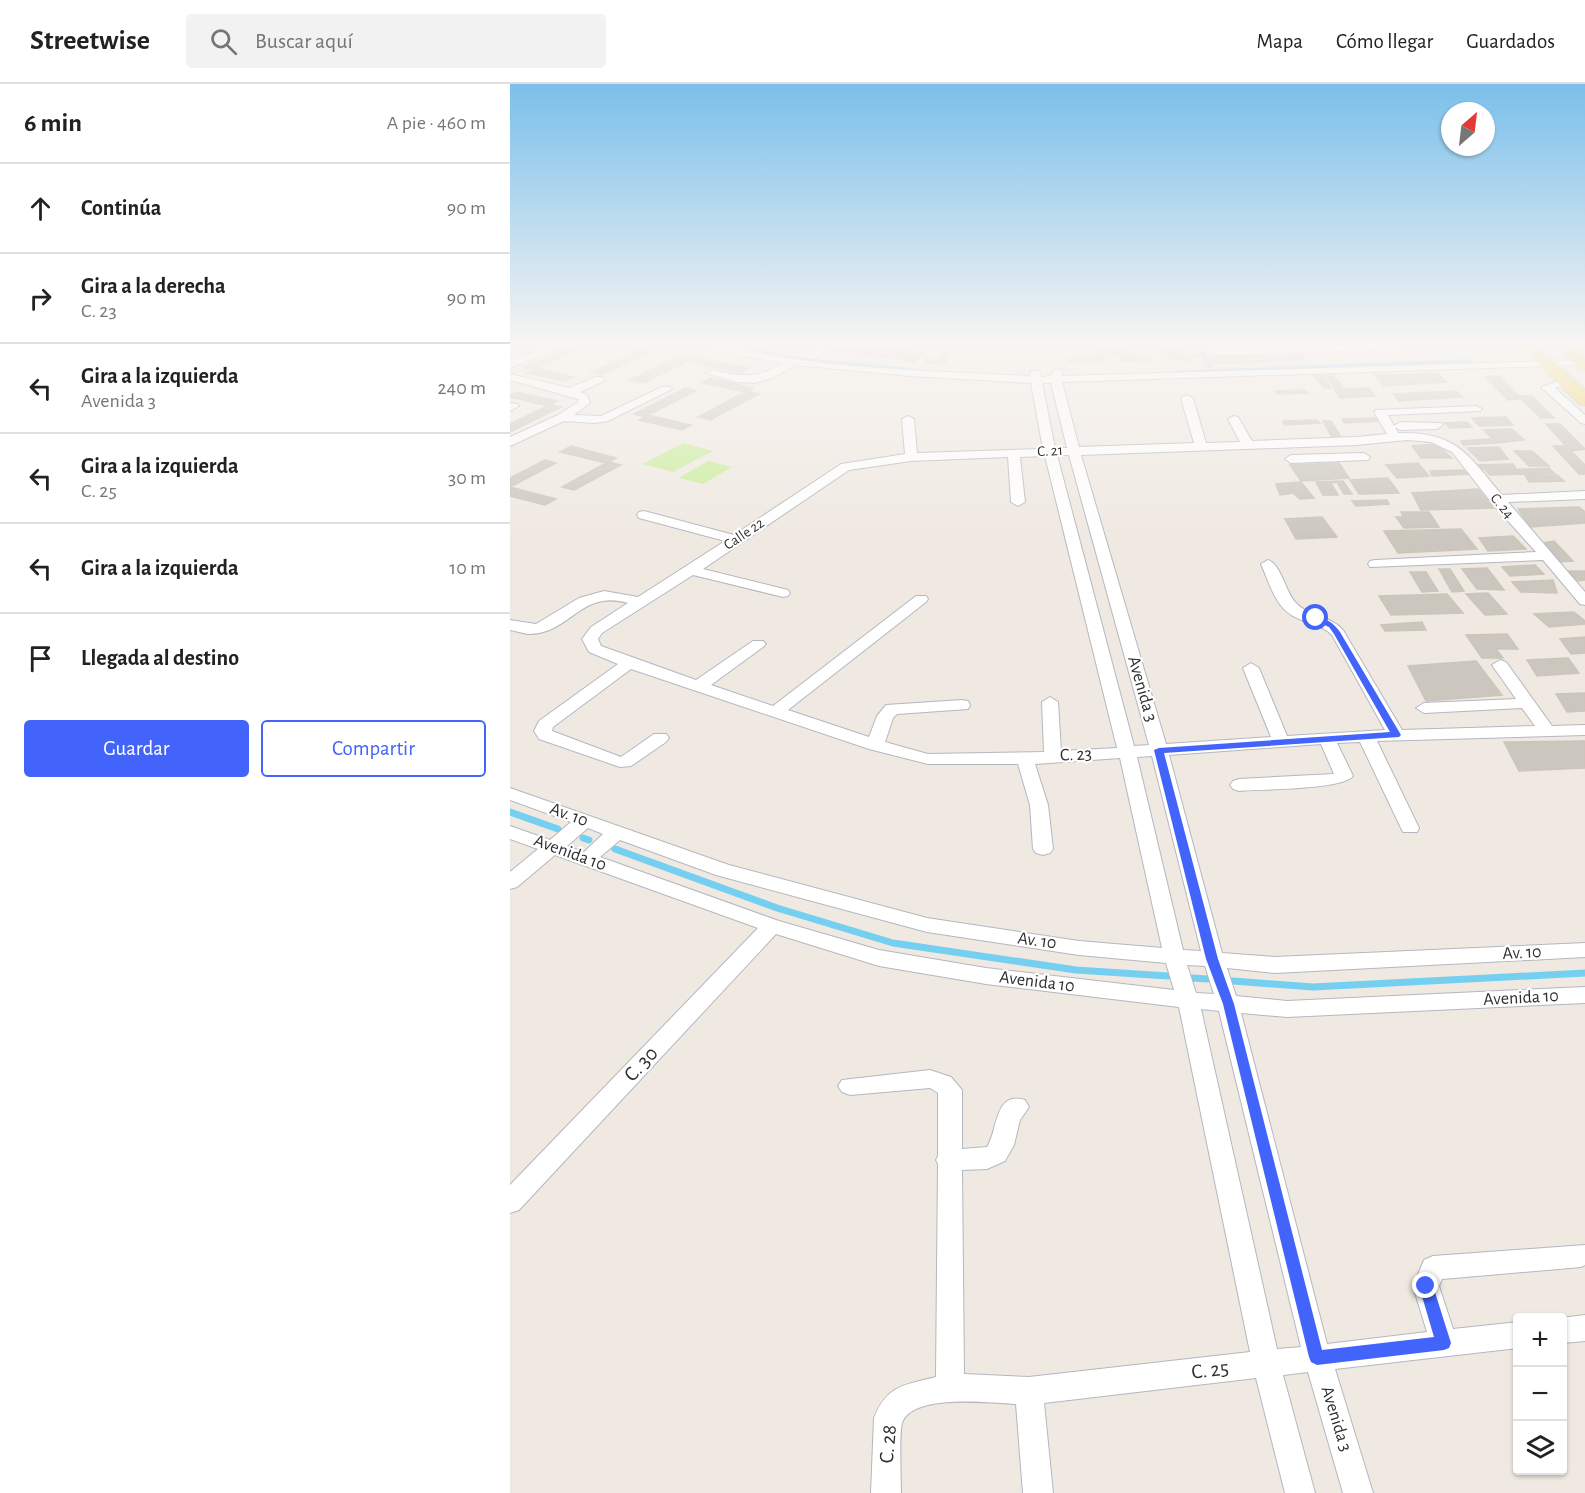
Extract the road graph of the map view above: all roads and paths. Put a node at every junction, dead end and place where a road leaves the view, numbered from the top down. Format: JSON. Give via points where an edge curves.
{"nodes":[{"id":1,"x":577,"y":408,"type":"edge"},
{"id":2,"x":627,"y":408,"type":"edge"},
{"id":3,"x":1048,"y":408,"type":"edge"},
{"id":4,"x":1058,"y":408,"type":"edge"},
{"id":5,"x":1190,"y":408,"type":"edge"},
{"id":6,"x":1570,"y":408,"type":"edge"},
{"id":7,"x":1476,"y":409,"type":"dead end"},
{"id":8,"x":562,"y":417,"type":"junction"},
{"id":9,"x":908,"y":419,"type":"dead end"},
{"id":10,"x":1234,"y":419,"type":"dead end"},
{"id":11,"x":1585,"y":421,"type":"edge"},
{"id":12,"x":1437,"y":425,"type":"dead end"},
{"id":13,"x":1396,"y":433,"type":"junction"},
{"id":14,"x":1356,"y":441,"type":"junction"},
{"id":15,"x":510,"y":442,"type":"edge"},
{"id":16,"x":1248,"y":445,"type":"junction"},
{"id":17,"x":1201,"y":447,"type":"junction"},
{"id":18,"x":1073,"y":450,"type":"junction"},
{"id":19,"x":1050,"y":451,"type":"junction"},
{"id":20,"x":1014,"y":453,"type":"junction"},
{"id":21,"x":911,"y":457,"type":"junction"},
{"id":22,"x":1291,"y":459,"type":"dead end"},
{"id":23,"x":1585,"y":495,"type":"edge"},
{"id":24,"x":1496,"y":499,"type":"junction"},
{"id":25,"x":1018,"y":502,"type":"dead end"},
{"id":26,"x":644,"y":515,"type":"dead end"},
{"id":27,"x":735,"y":540,"type":"junction"},
{"id":28,"x":1544,"y":556,"type":"junction"},
{"id":29,"x":1268,"y":564,"type":"dead end"},
{"id":30,"x":1375,"y":564,"type":"dead end"},
{"id":31,"x":691,"y":570,"type":"junction"},
{"id":32,"x":783,"y":593,"type":"dead end"},
{"id":33,"x":921,"y":599,"type":"dead end"},
{"id":34,"x":1585,"y":601,"type":"edge"},
{"id":35,"x":641,"y":602,"type":"junction"},
{"id":36,"x":510,"y":625,"type":"edge"},
{"id":37,"x":590,"y":639,"type":"joint"},
{"id":38,"x":758,"y":644,"type":"dead end"},
{"id":39,"x":629,"y":663,"type":"junction"},
{"id":40,"x":1500,"y":665,"type":"dead end"},
{"id":41,"x":1251,"y":668,"type":"dead end"},
{"id":42,"x":698,"y":687,"type":"junction"},
{"id":43,"x":1050,"y":702,"type":"dead end"},
{"id":44,"x":1528,"y":703,"type":"junction"},
{"id":45,"x":962,"y":705,"type":"dead end"},
{"id":46,"x":1424,"y":708,"type":"dead end"},
{"id":47,"x":775,"y":712,"type":"junction"},
{"id":48,"x":1546,"y":730,"type":"junction"},
{"id":49,"x":1585,"y":730,"type":"edge"},
{"id":50,"x":1396,"y":735,"type":"junction"},
{"id":51,"x":1366,"y":736,"type":"junction"},
{"id":52,"x":660,"y":738,"type":"dead end"},
{"id":53,"x":1327,"y":739,"type":"junction"},
{"id":54,"x":1281,"y":742,"type":"junction"},
{"id":55,"x":875,"y":745,"type":"junction"},
{"id":56,"x":1159,"y":750,"type":"junction"},
{"id":57,"x":1127,"y":752,"type":"junction"},
{"id":58,"x":1053,"y":756,"type":"junction"},
{"id":59,"x":1025,"y":759,"type":"junction"},
{"id":60,"x":1239,"y":785,"type":"dead end"},
{"id":61,"x":510,"y":794,"type":"edge"},
{"id":62,"x":585,"y":821,"type":"junction"},
{"id":63,"x":1410,"y":828,"type":"dead end"},
{"id":64,"x":510,"y":832,"type":"edge"},
{"id":65,"x":617,"y":832,"type":"junction"},
{"id":66,"x":553,"y":848,"type":"junction"},
{"id":67,"x":1043,"y":849,"type":"dead end"},
{"id":68,"x":587,"y":859,"type":"junction"},
{"id":69,"x":510,"y":882,"type":"edge"},
{"id":70,"x":772,"y":926,"type":"junction"},
{"id":71,"x":1585,"y":950,"type":"edge"},
{"id":72,"x":1174,"y":956,"type":"junction"},
{"id":73,"x":1212,"y":959,"type":"junction"},
{"id":74,"x":1585,"y":995,"type":"edge"},
{"id":75,"x":1188,"y":1000,"type":"junction"},
{"id":76,"x":1228,"y":1004,"type":"junction"},
{"id":77,"x":850,"y":1086,"type":"dead end"},
{"id":78,"x":1017,"y":1107,"type":"dead end"},
{"id":79,"x":948,"y":1160,"type":"junction"},
{"id":80,"x":510,"y":1202,"type":"edge"},
{"id":81,"x":1581,"y":1255,"type":"dead end"},
{"id":82,"x":1585,"y":1328,"type":"edge"},
{"id":83,"x":1567,"y":1330,"type":"edge"},
{"id":84,"x":1513,"y":1336,"type":"edge"},
{"id":85,"x":1444,"y":1343,"type":"junction"},
{"id":86,"x":1317,"y":1357,"type":"junction"},
{"id":87,"x":1266,"y":1363,"type":"junction"},
{"id":88,"x":950,"y":1387,"type":"junction"},
{"id":89,"x":1029,"y":1391,"type":"junction"},
{"id":90,"x":903,"y":1399,"type":"joint"},
{"id":91,"x":886,"y":1493,"type":"edge"},
{"id":92,"x":1038,"y":1493,"type":"edge"},
{"id":93,"x":1300,"y":1493,"type":"edge"},
{"id":94,"x":1358,"y":1493,"type":"edge"}],
"edges":[{"from":1,"to":8,"type":"street"},
{"from":2,"to":8,"type":"street","via":[[604,419]]},
{"from":3,"to":19,"type":"street","name":"Avenida 3"},
{"from":4,"to":18,"type":"street","name":"Avenida 3"},
{"from":5,"to":17,"type":"street"},
{"from":6,"to":11,"type":"street"},
{"from":7,"to":13,"type":"street","via":[[1380,412]]},
{"from":8,"to":15,"type":"street"},
{"from":9,"to":21,"type":"street"},
{"from":10,"to":16,"type":"street"},
{"from":12,"to":13,"type":"street"},
{"from":13,"to":14,"type":"street","name":"C. 21"},
{"from":13,"to":24,"type":"street","name":"C. 24","via":[[1447,443]]},
{"from":14,"to":16,"type":"street","name":"C. 21"},
{"from":14,"to":22,"type":"street","via":[[1367,460]]},
{"from":16,"to":17,"type":"street","name":"C. 21"},
{"from":17,"to":18,"type":"street","name":"C. 21"},
{"from":18,"to":19,"type":"street","name":"C. 21"},
{"from":18,"to":56,"type":"street","name":"Avenida 3"},
{"from":19,"to":20,"type":"street","name":"C. 21"},
{"from":19,"to":57,"type":"street","name":"Avenida 3"},
{"from":20,"to":21,"type":"street","name":"C. 21"},
{"from":20,"to":25,"type":"street"},
{"from":21,"to":27,"type":"street","name":"Calle 22","via":[[845,466]]},
{"from":23,"to":24,"type":"street"},
{"from":24,"to":28,"type":"street","name":"C. 24"},
{"from":26,"to":27,"type":"street"},
{"from":27,"to":31,"type":"street","name":"Calle 22"},
{"from":28,"to":30,"type":"street"},
{"from":28,"to":34,"type":"street","name":"C. 24"},
{"from":29,"to":50,"type":"street","via":[[1288,604],[1297,612],[1332,626],[1338,633]]},
{"from":31,"to":32,"type":"street"},
{"from":31,"to":35,"type":"street","name":"Calle 22"},
{"from":33,"to":47,"type":"street"},
{"from":35,"to":36,"type":"street","via":[[603,595],[590,598],[543,626],[529,629]]},
{"from":35,"to":37,"type":"street","name":"Calle 22","via":[[596,630]]},
{"from":37,"to":39,"type":"street","name":"C. 23","via":[[595,649]]},
{"from":38,"to":42,"type":"street"},
{"from":39,"to":42,"type":"street","name":"C. 23"},
{"from":39,"to":52,"type":"street","via":[[545,725],[543,731],[622,762]]},
{"from":40,"to":44,"type":"street"},
{"from":41,"to":54,"type":"street"},
{"from":42,"to":47,"type":"street","name":"C. 23"},
{"from":43,"to":58,"type":"street"},
{"from":44,"to":46,"type":"street"},
{"from":44,"to":48,"type":"street"},
{"from":45,"to":55,"type":"street","via":[[892,709],[885,716]]},
{"from":47,"to":55,"type":"street","name":"C. 23"},
{"from":48,"to":49,"type":"street","name":"C. 23"},
{"from":48,"to":50,"type":"street","name":"C. 23"},
{"from":50,"to":51,"type":"street","name":"C. 23"},
{"from":51,"to":53,"type":"street","name":"C. 23"},
{"from":51,"to":63,"type":"street"},
{"from":53,"to":54,"type":"street","name":"C. 23"},
{"from":53,"to":60,"type":"street","via":[[1344,776],[1335,780]]},
{"from":54,"to":56,"type":"street","name":"C. 23"},
{"from":55,"to":59,"type":"street","name":"C. 23","via":[[928,759]]},
{"from":56,"to":57,"type":"street","name":"C. 23"},
{"from":56,"to":73,"type":"street","name":"Avenida 3"},
{"from":57,"to":58,"type":"street","name":"C. 23"},
{"from":57,"to":72,"type":"street","name":"Avenida 3"},
{"from":58,"to":59,"type":"street","name":"C. 23"},
{"from":59,"to":67,"type":"street","via":[[1039,805]]},
{"from":61,"to":62,"type":"street","name":"Av. 10"},
{"from":62,"to":65,"type":"street","name":"Av. 10"},
{"from":62,"to":66,"type":"street"},
{"from":64,"to":66,"type":"street","name":"Avenida 10"},
{"from":65,"to":68,"type":"street"},
{"from":65,"to":72,"type":"street","name":"Av. 10","via":[[723,870],[927,925],[1079,948]]},
{"from":66,"to":68,"type":"street","name":"Avenida 10"},
{"from":66,"to":69,"type":"street"},
{"from":68,"to":70,"type":"street","name":"Avenida 10"},
{"from":70,"to":75,"type":"street","name":"Avenida 10","via":[[879,958],[986,976]]},
{"from":70,"to":80,"type":"street","name":"C. 30"},
{"from":71,"to":73,"type":"street","name":"Av. 10","via":[[1275,965]]},
{"from":72,"to":73,"type":"street","name":"Av. 10"},
{"from":72,"to":75,"type":"street","name":"Avenida 3"},
{"from":73,"to":76,"type":"street","name":"Avenida 3"},
{"from":74,"to":76,"type":"street","name":"Avenida 10","via":[[1287,1009]]},
{"from":75,"to":76,"type":"street","name":"Avenida 10"},
{"from":75,"to":87,"type":"street","name":"Avenida 3"},
{"from":76,"to":86,"type":"street","name":"Avenida 3"},
{"from":77,"to":79,"type":"street","via":[[930,1079],[943,1083],[950,1090]]},
{"from":78,"to":79,"type":"street","via":[[1009,1116],[996,1154],[987,1159]]},
{"from":79,"to":88,"type":"street"},
{"from":81,"to":85,"type":"street","via":[[1432,1268],[1426,1286]]},
{"from":82,"to":83,"type":"street"},
{"from":84,"to":85,"type":"street","name":"C. 25"},
{"from":85,"to":86,"type":"street","name":"C. 25"},
{"from":86,"to":87,"type":"street","name":"C. 25"},
{"from":86,"to":94,"type":"street","name":"Avenida 3"},
{"from":87,"to":89,"type":"street","name":"C. 25"},
{"from":87,"to":93,"type":"street","name":"Avenida 3"},
{"from":88,"to":89,"type":"street","name":"C. 25"},
{"from":88,"to":90,"type":"street","name":"C. 25"},
{"from":89,"to":92,"type":"street"},
{"from":90,"to":91,"type":"street","name":"C. 28","via":[[888,1418]]}]}
